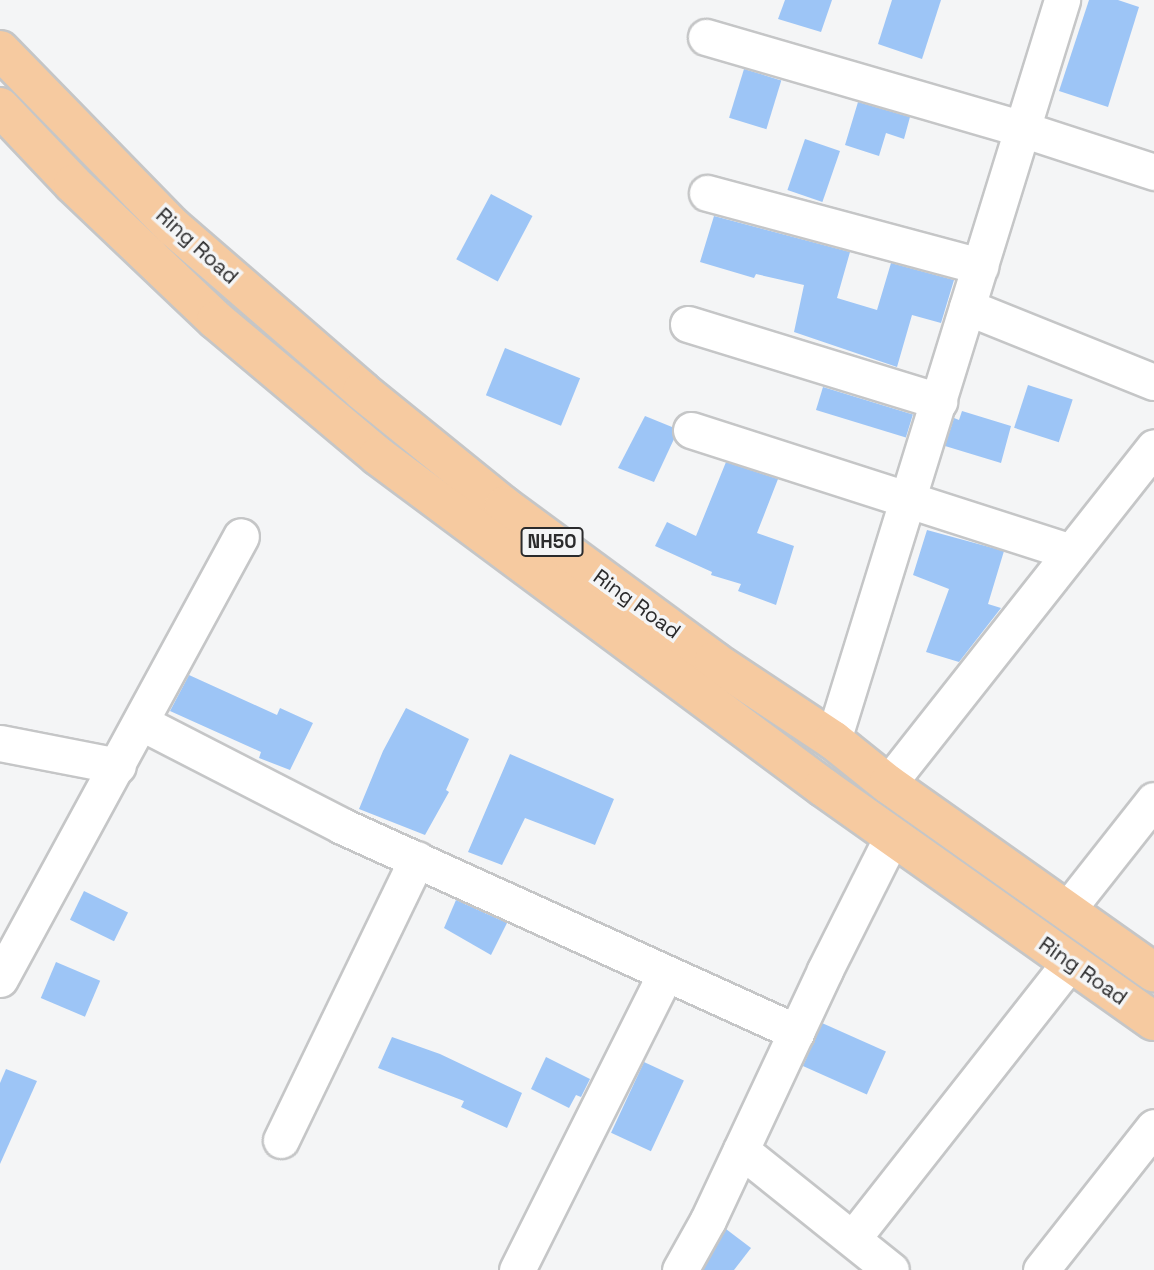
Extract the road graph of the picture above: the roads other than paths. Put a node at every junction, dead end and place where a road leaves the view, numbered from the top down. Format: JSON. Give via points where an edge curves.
{"nodes":[{"id":1,"x":1062,"y":0,"type":"edge"},
{"id":2,"x":706,"y":37,"type":"dead end"},
{"id":3,"x":0,"y":50,"type":"edge"},
{"id":4,"x":0,"y":107,"type":"edge"},
{"id":5,"x":1022,"y":129,"type":"junction"},
{"id":6,"x":1154,"y":172,"type":"edge"},
{"id":7,"x":707,"y":193,"type":"dead end"},
{"id":8,"x":980,"y":266,"type":"junction"},
{"id":9,"x":967,"y":307,"type":"junction"},
{"id":10,"x":688,"y":324,"type":"dead end"},
{"id":11,"x":1154,"y":382,"type":"edge"},
{"id":12,"x":939,"y":401,"type":"junction"},
{"id":13,"x":691,"y":430,"type":"dead end"},
{"id":14,"x":1154,"y":447,"type":"edge"},
{"id":15,"x":908,"y":501,"type":"junction"},
{"id":16,"x":241,"y":536,"type":"dead end"},
{"id":17,"x":1071,"y":552,"type":"junction"},
{"id":18,"x":142,"y":723,"type":"junction"},
{"id":19,"x":833,"y":740,"type":"junction"},
{"id":20,"x":0,"y":743,"type":"edge"},
{"id":21,"x":118,"y":766,"type":"junction"},
{"id":22,"x":888,"y":784,"type":"junction"},
{"id":23,"x":1154,"y":800,"type":"edge"},
{"id":24,"x":892,"y":837,"type":"junction"},
{"id":25,"x":417,"y":859,"type":"junction"},
{"id":26,"x":1067,"y":910,"type":"junction"},
{"id":27,"x":1070,"y":962,"type":"junction"},
{"id":28,"x":1154,"y":972,"type":"edge"},
{"id":29,"x":666,"y":973,"type":"junction"},
{"id":30,"x":0,"y":979,"type":"edge"},
{"id":31,"x":1154,"y":1021,"type":"edge"},
{"id":32,"x":796,"y":1032,"type":"junction"},
{"id":33,"x":1154,"y":1127,"type":"edge"},
{"id":34,"x":281,"y":1140,"type":"dead end"},
{"id":35,"x":741,"y":1150,"type":"junction"},
{"id":36,"x":853,"y":1238,"type":"junction"},
{"id":37,"x":517,"y":1270,"type":"edge"},
{"id":38,"x":680,"y":1270,"type":"edge"},
{"id":39,"x":891,"y":1270,"type":"edge"},
{"id":40,"x":1041,"y":1270,"type":"edge"}],
"edges":[{"from":1,"to":5,"type":"street"},
{"from":2,"to":5,"type":"street"},
{"from":3,"to":19,"type":"highway","name":"Ring Road","number":"NH50","via":[[173,227],[362,391],[537,531],[714,661]]},
{"from":4,"to":24,"type":"highway","name":"Ring Road","number":"NH50","via":[[73,184],[216,320],[378,456]]},
{"from":5,"to":6,"type":"street"},
{"from":5,"to":8,"type":"street"},
{"from":7,"to":8,"type":"street"},
{"from":8,"to":9,"type":"street"},
{"from":9,"to":11,"type":"street"},
{"from":9,"to":12,"type":"street"},
{"from":10,"to":12,"type":"street"},
{"from":12,"to":15,"type":"street"},
{"from":13,"to":15,"type":"street"},
{"from":14,"to":17,"type":"street"},
{"from":15,"to":17,"type":"street"},
{"from":15,"to":19,"type":"street"},
{"from":16,"to":18,"type":"street"},
{"from":17,"to":22,"type":"street"},
{"from":18,"to":21,"type":"street"},
{"from":18,"to":25,"type":"street","via":[[342,826]]},
{"from":19,"to":22,"type":"highway","name":"Ring Road","number":"NH50"},
{"from":20,"to":21,"type":"street"},
{"from":21,"to":30,"type":"street"},
{"from":22,"to":26,"type":"highway","name":"Ring Road","number":"NH50"},
{"from":23,"to":26,"type":"street"},
{"from":24,"to":27,"type":"highway","name":"Ring Road","number":"NH50"},
{"from":24,"to":32,"type":"street"},
{"from":25,"to":29,"type":"street"},
{"from":25,"to":34,"type":"street"},
{"from":26,"to":28,"type":"highway","name":"Ring Road","number":"NH50"},
{"from":27,"to":31,"type":"highway","name":"Ring Road","number":"NH50"},
{"from":27,"to":36,"type":"street"},
{"from":29,"to":32,"type":"street"},
{"from":29,"to":37,"type":"street"},
{"from":32,"to":35,"type":"street"},
{"from":33,"to":40,"type":"street"},
{"from":35,"to":36,"type":"street"},
{"from":35,"to":38,"type":"street"},
{"from":36,"to":39,"type":"street"}]}
